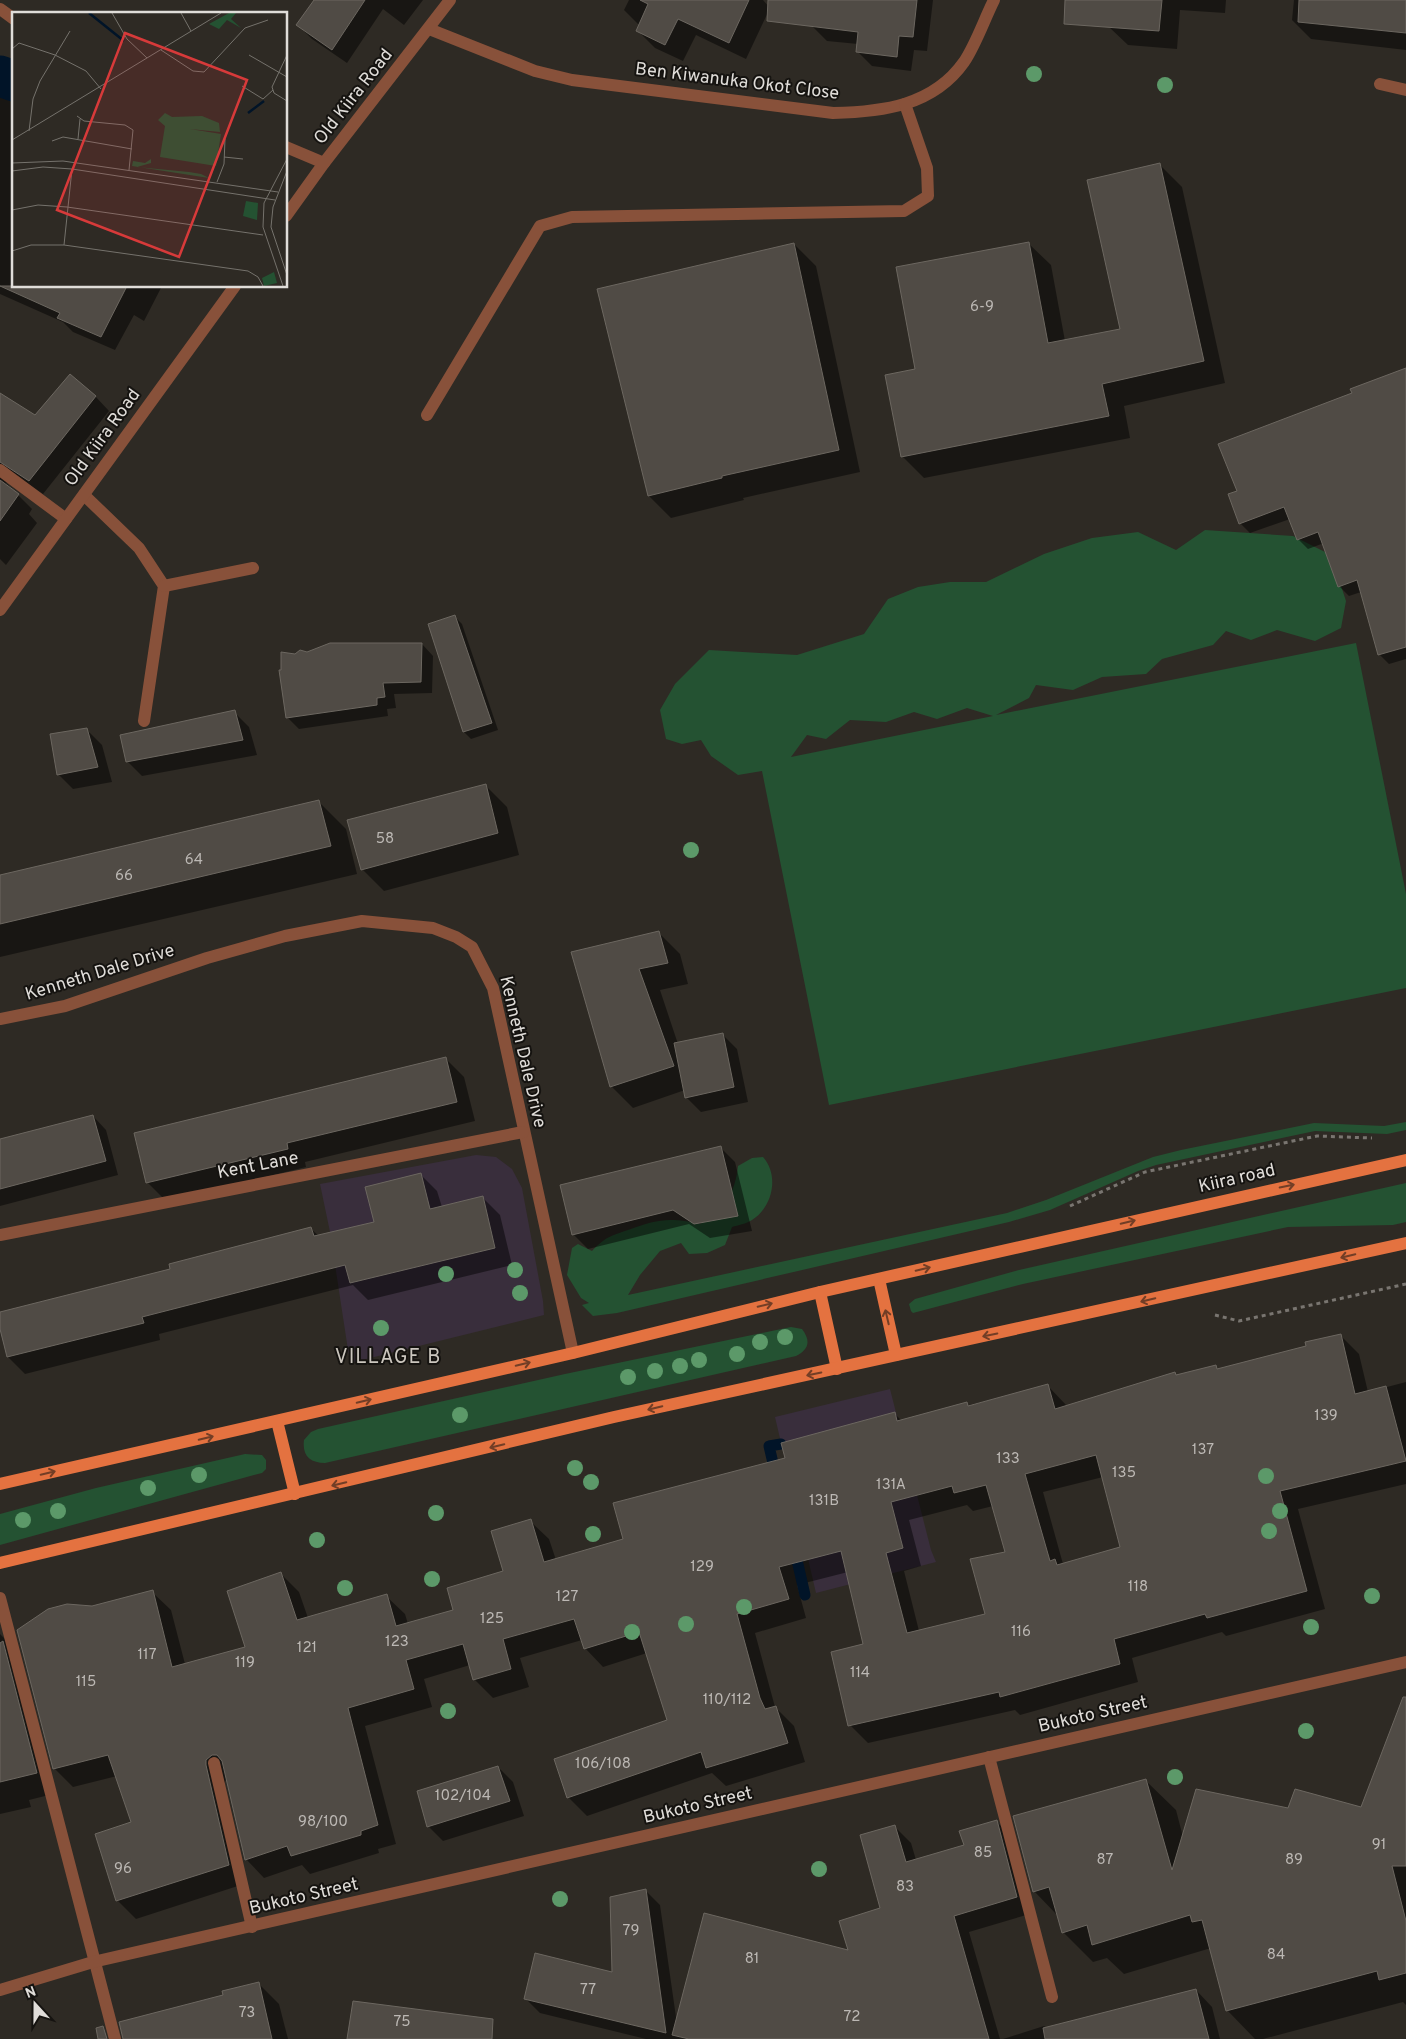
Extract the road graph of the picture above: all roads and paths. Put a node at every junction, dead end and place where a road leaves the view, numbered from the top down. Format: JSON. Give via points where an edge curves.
{"nodes":[{"id":1,"x":450,"y":0,"type":"edge"},
{"id":2,"x":994,"y":0,"type":"edge"},
{"id":3,"x":0,"y":9,"type":"edge"},
{"id":4,"x":12,"y":18,"type":"edge"},
{"id":5,"x":429,"y":29,"type":"junction"},
{"id":6,"x":1380,"y":84,"type":"dead end"},
{"id":7,"x":1406,"y":90,"type":"edge"},
{"id":8,"x":905,"y":104,"type":"junction"},
{"id":9,"x":288,"y":148,"type":"edge"},
{"id":10,"x":324,"y":163,"type":"junction"},
{"id":11,"x":288,"y":213,"type":"edge"},
{"id":12,"x":234,"y":288,"type":"edge"},
{"id":13,"x":427,"y":415,"type":"dead end"},
{"id":14,"x":0,"y":470,"type":"edge"},
{"id":15,"x":84,"y":495,"type":"junction"},
{"id":16,"x":66,"y":519,"type":"junction"},
{"id":17,"x":253,"y":568,"type":"dead end"},
{"id":18,"x":164,"y":586,"type":"junction"},
{"id":19,"x":0,"y":610,"type":"edge"},
{"id":20,"x":144,"y":721,"type":"dead end"},
{"id":21,"x":0,"y":1020,"type":"edge"},
{"id":22,"x":523,"y":1132,"type":"junction"},
{"id":23,"x":1404,"y":1161,"type":"edge"},
{"id":24,"x":0,"y":1235,"type":"edge"},
{"id":25,"x":1401,"y":1244,"type":"edge"},
{"id":26,"x":879,"y":1280,"type":"junction"},
{"id":27,"x":820,"y":1292,"type":"junction"},
{"id":28,"x":573,"y":1353,"type":"junction"},
{"id":29,"x":896,"y":1355,"type":"junction"},
{"id":30,"x":837,"y":1369,"type":"junction"},
{"id":31,"x":277,"y":1421,"type":"junction"},
{"id":32,"x":0,"y":1484,"type":"edge"},
{"id":33,"x":296,"y":1494,"type":"junction"},
{"id":34,"x":0,"y":1563,"type":"edge"},
{"id":35,"x":0,"y":1598,"type":"edge"},
{"id":36,"x":1406,"y":1662,"type":"edge"},
{"id":37,"x":989,"y":1757,"type":"junction"},
{"id":38,"x":214,"y":1763,"type":"dead end"},
{"id":39,"x":252,"y":1927,"type":"junction"},
{"id":40,"x":93,"y":1962,"type":"junction"},
{"id":41,"x":0,"y":1990,"type":"edge"},
{"id":42,"x":1052,"y":1997,"type":"dead end"},
{"id":43,"x":115,"y":2039,"type":"edge"}],
"edges":[{"from":1,"to":5,"type":"street","name":"Old Kiira Road"},
{"from":2,"to":8,"type":"street","name":"Ben Kiwanuka Okot Close","via":[[965,61],[952,77],[941,87]]},
{"from":3,"to":4,"type":"street"},
{"from":5,"to":8,"type":"street","name":"Ben Kiwanuka Okot Close","via":[[535,71],[572,80],[833,113],[890,110]]},
{"from":5,"to":10,"type":"street","name":"Old Kiira Road"},
{"from":6,"to":7,"type":"street"},
{"from":8,"to":13,"type":"street","via":[[927,168],[928,196],[904,211],[572,217],[540,226]]},
{"from":9,"to":10,"type":"street"},
{"from":10,"to":11,"type":"street","name":"Old Kiira Road"},
{"from":12,"to":15,"type":"street","name":"Old Kiira Road"},
{"from":14,"to":16,"type":"street"},
{"from":15,"to":16,"type":"street","name":"Old Kiira Road"},
{"from":15,"to":18,"type":"street","via":[[139,548]]},
{"from":16,"to":19,"type":"street","name":"Old Kiira Road"},
{"from":17,"to":18,"type":"street"},
{"from":18,"to":20,"type":"street"},
{"from":21,"to":22,"type":"street","name":"Kenneth Dale Drive","via":[[65,1006],[207,958],[285,936],[362,922],[433,928],[472,947],[493,988]]},
{"from":22,"to":24,"type":"street","name":"Kent Lane"},
{"from":22,"to":28,"type":"street","name":"Kenneth Dale Drive"},
{"from":26,"to":23,"type":"main road","name":"Kiira road","one_way":true},
{"from":25,"to":29,"type":"main road","one_way":true},
{"from":26,"to":27,"type":"main road","name":"Kiira road"},
{"from":29,"to":26,"type":"main road","one_way":true},
{"from":28,"to":27,"type":"main road","name":"Kiira road","one_way":true},
{"from":27,"to":30,"type":"main road"},
{"from":31,"to":28,"type":"main road","name":"Kiira road","one_way":true},
{"from":29,"to":30,"type":"main road"},
{"from":30,"to":33,"type":"main road","one_way":true},
{"from":32,"to":31,"type":"main road","name":"Kiira road","one_way":true},
{"from":31,"to":33,"type":"main road"},
{"from":33,"to":34,"type":"main road"},
{"from":35,"to":40,"type":"street"},
{"from":36,"to":37,"type":"street","name":"Bukoto Street"},
{"from":37,"to":39,"type":"street","name":"Bukoto Street"},
{"from":37,"to":42,"type":"street"},
{"from":38,"to":39,"type":"street"},
{"from":39,"to":40,"type":"street","name":"Bukoto Street"},
{"from":40,"to":41,"type":"street","name":"Bukoto Street"},
{"from":40,"to":43,"type":"street"}]}
